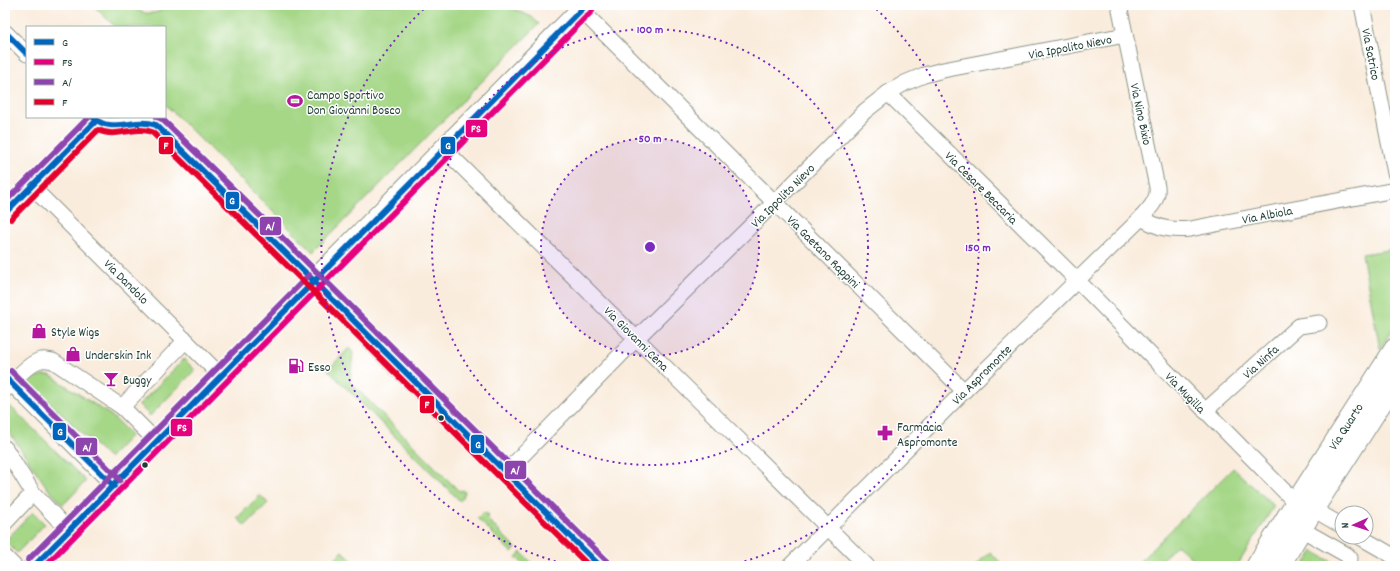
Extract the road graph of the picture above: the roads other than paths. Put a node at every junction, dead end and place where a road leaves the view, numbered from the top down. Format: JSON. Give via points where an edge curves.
{"nodes":[{"id":1,"x":1120,"y":5,"type":"edge"},
{"id":2,"x":1362,"y":5,"type":"edge"},
{"id":3,"x":582,"y":7,"type":"edge"},
{"id":4,"x":5,"y":32,"type":"edge"},
{"id":5,"x":1125,"y":35,"type":"junction"},
{"id":6,"x":26,"y":53,"type":"edge"},
{"id":7,"x":888,"y":93,"type":"junction"},
{"id":8,"x":95,"y":119,"type":"edge"},
{"id":9,"x":444,"y":149,"type":"junction"},
{"id":10,"x":1395,"y":173,"type":"edge"},
{"id":11,"x":32,"y":187,"type":"junction"},
{"id":12,"x":1395,"y":190,"type":"edge"},
{"id":13,"x":775,"y":202,"type":"junction"},
{"id":14,"x":5,"y":214,"type":"edge"},
{"id":15,"x":1141,"y":218,"type":"junction"},
{"id":16,"x":1077,"y":280,"type":"junction"},
{"id":17,"x":315,"y":281,"type":"junction"},
{"id":18,"x":1320,"y":323,"type":"dead end"},
{"id":19,"x":637,"y":338,"type":"junction"},
{"id":20,"x":186,"y":340,"type":"junction"},
{"id":21,"x":1395,"y":349,"type":"edge"},
{"id":22,"x":221,"y":376,"type":"junction"},
{"id":23,"x":1395,"y":381,"type":"edge"},
{"id":24,"x":7,"y":384,"type":"edge"},
{"id":25,"x":964,"y":391,"type":"junction"},
{"id":26,"x":122,"y":407,"type":"junction"},
{"id":27,"x":1205,"y":411,"type":"junction"},
{"id":28,"x":157,"y":442,"type":"junction"},
{"id":29,"x":5,"y":448,"type":"edge"},
{"id":30,"x":505,"y":473,"type":"junction"},
{"id":31,"x":114,"y":486,"type":"junction"},
{"id":32,"x":33,"y":493,"type":"junction"},
{"id":33,"x":1305,"y":506,"type":"junction"},
{"id":34,"x":1334,"y":522,"type":"edge"},
{"id":35,"x":5,"y":523,"type":"edge"},
{"id":36,"x":828,"y":528,"type":"junction"},
{"id":37,"x":1301,"y":529,"type":"junction"},
{"id":38,"x":69,"y":531,"type":"junction"},
{"id":39,"x":1374,"y":545,"type":"edge"},
{"id":40,"x":5,"y":557,"type":"edge"},
{"id":41,"x":1395,"y":557,"type":"edge"},
{"id":42,"x":14,"y":566,"type":"edge"},
{"id":43,"x":34,"y":566,"type":"edge"},
{"id":44,"x":600,"y":566,"type":"edge"},
{"id":45,"x":790,"y":566,"type":"edge"},
{"id":46,"x":867,"y":566,"type":"edge"},
{"id":47,"x":1257,"y":566,"type":"edge"},
{"id":48,"x":1279,"y":566,"type":"edge"},
{"id":49,"x":1349,"y":566,"type":"edge"}],
"edges":[{"from":1,"to":5,"type":"street","name":"Via Nino Bixio"},
{"from":2,"to":10,"type":"street","name":"Via Satrico"},
{"from":3,"to":9,"type":"main road"},
{"from":3,"to":13,"type":"street","name":"Via Gaetano Rappini"},
{"from":4,"to":6,"type":"street"},
{"from":5,"to":7,"type":"street","name":"Via Ippolito Nievo","via":[[943,70],[924,75]]},
{"from":5,"to":15,"type":"street","name":"Via Nino Bixio","via":[[1158,194],[1155,202]]},
{"from":7,"to":13,"type":"street","name":"Via Ippolito Nievo","via":[[865,111]]},
{"from":7,"to":16,"type":"street","name":"Via Cesare Beccaria"},
{"from":8,"to":11,"type":"street"},
{"from":8,"to":17,"type":"street","via":[[107,125],[152,122]]},
{"from":9,"to":17,"type":"main road"},
{"from":9,"to":19,"type":"street","name":"Via Giovanni Cena"},
{"from":11,"to":14,"type":"street"},
{"from":11,"to":20,"type":"street","name":"Via Dandolo"},
{"from":12,"to":15,"type":"street","name":"Via Albiola","via":[[1176,230],[1163,228]]},
{"from":13,"to":19,"type":"street","name":"Via Ippolito Nievo"},
{"from":13,"to":25,"type":"street","name":"Via Gaetano Rappini"},
{"from":15,"to":16,"type":"street","name":"Via Aspromonte"},
{"from":16,"to":25,"type":"street","name":"Via Aspromonte"},
{"from":16,"to":27,"type":"street","name":"Via Mugilla"},
{"from":17,"to":22,"type":"main road"},
{"from":17,"to":30,"type":"main road"},
{"from":18,"to":27,"type":"street","name":"Via Ninfa","via":[[1299,326]]},
{"from":19,"to":30,"type":"street","name":"Via Ippolito Nievo"},
{"from":19,"to":36,"type":"street","name":"Via Giovanni Cena"},
{"from":20,"to":22,"type":"street","name":"Via Dandolo"},
{"from":20,"to":26,"type":"street"},
{"from":21,"to":33,"type":"main road","name":"Via Quarto"},
{"from":22,"to":28,"type":"main road"},
{"from":23,"to":33,"type":"main road","name":"Via Quarto"},
{"from":24,"to":26,"type":"street","via":[[35,362],[54,361]]},
{"from":24,"to":31,"type":"street"},
{"from":25,"to":36,"type":"street","name":"Via Aspromonte"},
{"from":26,"to":28,"type":"street"},
{"from":27,"to":33,"type":"street","name":"Via Mugilla"},
{"from":28,"to":31,"type":"main road"},
{"from":29,"to":32,"type":"street"},
{"from":30,"to":44,"type":"main road"},
{"from":31,"to":38,"type":"main road"},
{"from":32,"to":35,"type":"street"},
{"from":32,"to":38,"type":"street"},
{"from":33,"to":34,"type":"street","name":"Via Mugilla"},
{"from":33,"to":37,"type":"main road","name":"Via Quarto"},
{"from":33,"to":47,"type":"main road","name":"Via Quarto"},
{"from":36,"to":45,"type":"street","name":"Via Aspromonte"},
{"from":36,"to":46,"type":"street","name":"Via Giovanni Cena"},
{"from":37,"to":48,"type":"main road","name":"Via Quarto"},
{"from":37,"to":49,"type":"street","via":[[1347,555],[1350,558]]},
{"from":38,"to":43,"type":"main road"},
{"from":39,"to":41,"type":"street"},
{"from":40,"to":42,"type":"street"}]}
